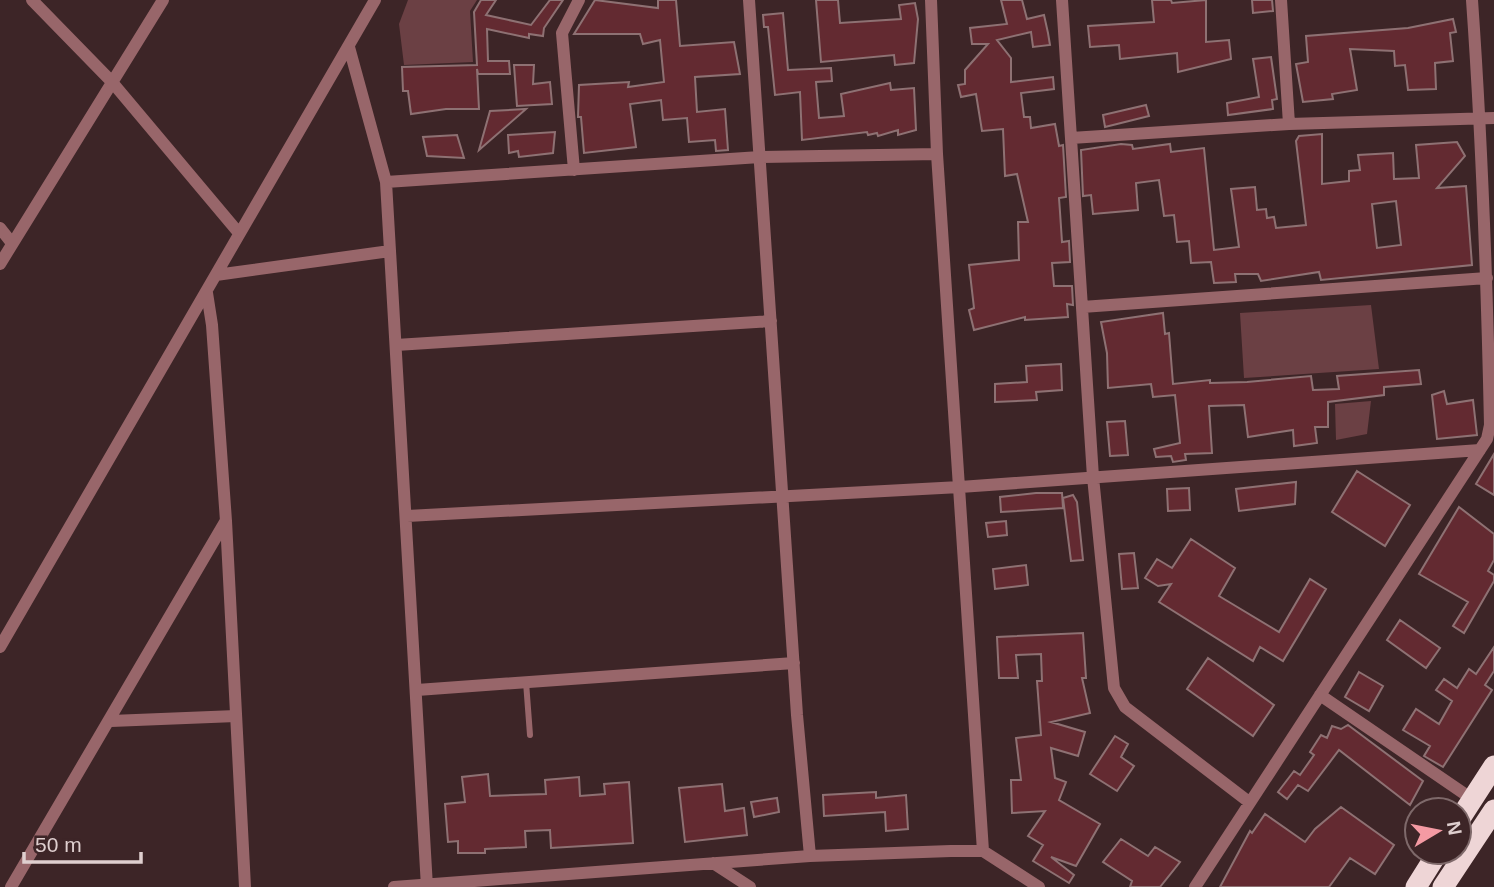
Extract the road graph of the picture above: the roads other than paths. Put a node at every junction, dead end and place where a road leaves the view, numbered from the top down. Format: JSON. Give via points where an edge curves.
{"nodes":[{"id":1,"x":32,"y":0,"type":"edge"},
{"id":2,"x":163,"y":0,"type":"edge"},
{"id":3,"x":375,"y":0,"type":"edge"},
{"id":4,"x":579,"y":0,"type":"edge"},
{"id":5,"x":749,"y":0,"type":"edge"},
{"id":6,"x":931,"y":0,"type":"edge"},
{"id":7,"x":1062,"y":0,"type":"edge"},
{"id":8,"x":1281,"y":0,"type":"edge"},
{"id":9,"x":1472,"y":0,"type":"edge"},
{"id":10,"x":349,"y":47,"type":"junction"},
{"id":11,"x":112,"y":82,"type":"junction"},
{"id":12,"x":1487,"y":119,"type":"edge"},
{"id":13,"x":1289,"y":124,"type":"junction"},
{"id":14,"x":1071,"y":138,"type":"junction"},
{"id":15,"x":937,"y":154,"type":"junction"},
{"id":16,"x":760,"y":157,"type":"junction"},
{"id":17,"x":574,"y":170,"type":"junction"},
{"id":18,"x":386,"y":182,"type":"junction"},
{"id":19,"x":0,"y":228,"type":"edge"},
{"id":20,"x":238,"y":233,"type":"junction"},
{"id":21,"x":11,"y":242,"type":"junction"},
{"id":22,"x":390,"y":251,"type":"junction"},
{"id":23,"x":0,"y":264,"type":"edge"},
{"id":24,"x":216,"y":275,"type":"junction"},
{"id":25,"x":1487,"y":278,"type":"junction"},
{"id":26,"x":207,"y":293,"type":"junction"},
{"id":27,"x":1082,"y":307,"type":"junction"},
{"id":28,"x":771,"y":321,"type":"junction"},
{"id":29,"x":396,"y":345,"type":"junction"},
{"id":30,"x":1480,"y":450,"type":"junction"},
{"id":31,"x":1093,"y":477,"type":"junction"},
{"id":32,"x":960,"y":487,"type":"junction"},
{"id":33,"x":783,"y":496,"type":"junction"},
{"id":34,"x":408,"y":516,"type":"junction"},
{"id":35,"x":226,"y":521,"type":"junction"},
{"id":36,"x":0,"y":647,"type":"edge"},
{"id":37,"x":794,"y":663,"type":"junction"},
{"id":38,"x":526,"y":682,"type":"junction"},
{"id":39,"x":417,"y":690,"type":"junction"},
{"id":40,"x":1320,"y":695,"type":"junction"},
{"id":41,"x":236,"y":716,"type":"junction"},
{"id":42,"x":111,"y":721,"type":"junction"},
{"id":43,"x":530,"y":735,"type":"dead end"},
{"id":44,"x":1494,"y":766,"type":"edge"},
{"id":45,"x":1468,"y":796,"type":"edge"},
{"id":46,"x":1473,"y":798,"type":"edge"},
{"id":47,"x":1249,"y":802,"type":"junction"},
{"id":48,"x":1494,"y":810,"type":"edge"},
{"id":49,"x":983,"y":851,"type":"junction"},
{"id":50,"x":810,"y":856,"type":"junction"},
{"id":51,"x":713,"y":863,"type":"junction"},
{"id":52,"x":1429,"y":866,"type":"edge"},
{"id":53,"x":453,"y":885,"type":"edge"},
{"id":54,"x":427,"y":886,"type":"edge"},
{"id":55,"x":11,"y":887,"type":"edge"},
{"id":56,"x":245,"y":887,"type":"edge"},
{"id":57,"x":394,"y":887,"type":"edge"},
{"id":58,"x":750,"y":887,"type":"edge"},
{"id":59,"x":1038,"y":887,"type":"edge"},
{"id":60,"x":1195,"y":887,"type":"edge"},
{"id":61,"x":1416,"y":887,"type":"edge"},
{"id":62,"x":1443,"y":887,"type":"edge"}],
"edges":[{"from":1,"to":11,"type":"street"},
{"from":2,"to":11,"type":"street"},
{"from":3,"to":10,"type":"street"},
{"from":4,"to":17,"type":"street","via":[[562,33]]},
{"from":5,"to":16,"type":"street"},
{"from":6,"to":15,"type":"street"},
{"from":7,"to":14,"type":"street"},
{"from":8,"to":13,"type":"street"},
{"from":9,"to":12,"type":"street"},
{"from":10,"to":18,"type":"street"},
{"from":10,"to":20,"type":"street"},
{"from":11,"to":20,"type":"street"},
{"from":11,"to":21,"type":"street"},
{"from":12,"to":13,"type":"street"},
{"from":12,"to":25,"type":"street"},
{"from":13,"to":14,"type":"street"},
{"from":14,"to":27,"type":"street"},
{"from":15,"to":16,"type":"street"},
{"from":15,"to":32,"type":"street"},
{"from":16,"to":17,"type":"street"},
{"from":16,"to":28,"type":"street"},
{"from":17,"to":18,"type":"street"},
{"from":18,"to":22,"type":"street"},
{"from":19,"to":21,"type":"street"},
{"from":20,"to":24,"type":"street"},
{"from":21,"to":23,"type":"street"},
{"from":22,"to":24,"type":"street"},
{"from":22,"to":29,"type":"street"},
{"from":24,"to":26,"type":"street"},
{"from":25,"to":27,"type":"street"},
{"from":25,"to":30,"type":"street","via":[[1490,425]]},
{"from":26,"to":35,"type":"street"},
{"from":26,"to":36,"type":"street"},
{"from":27,"to":31,"type":"street"},
{"from":28,"to":29,"type":"street"},
{"from":28,"to":33,"type":"street"},
{"from":29,"to":34,"type":"street"},
{"from":30,"to":31,"type":"street"},
{"from":30,"to":40,"type":"street"},
{"from":31,"to":32,"type":"street"},
{"from":31,"to":47,"type":"street","via":[[1114,688],[1119,699]]},
{"from":32,"to":33,"type":"street"},
{"from":32,"to":49,"type":"street"},
{"from":33,"to":34,"type":"street"},
{"from":33,"to":37,"type":"street"},
{"from":34,"to":39,"type":"street"},
{"from":35,"to":41,"type":"street"},
{"from":35,"to":42,"type":"street"},
{"from":37,"to":38,"type":"street"},
{"from":37,"to":50,"type":"street"},
{"from":38,"to":39,"type":"street"},
{"from":38,"to":43,"type":"lane"},
{"from":39,"to":54,"type":"street"},
{"from":40,"to":45,"type":"street"},
{"from":40,"to":47,"type":"street"},
{"from":41,"to":42,"type":"street"},
{"from":41,"to":56,"type":"street"},
{"from":42,"to":55,"type":"street"},
{"from":44,"to":46,"type":"highway"},
{"from":47,"to":60,"type":"street"},
{"from":48,"to":62,"type":"highway"},
{"from":49,"to":50,"type":"street"},
{"from":49,"to":59,"type":"street"},
{"from":50,"to":51,"type":"street"},
{"from":51,"to":53,"type":"street"},
{"from":51,"to":58,"type":"street"},
{"from":52,"to":61,"type":"highway"},
{"from":53,"to":54,"type":"street"},
{"from":54,"to":57,"type":"street"}]}
